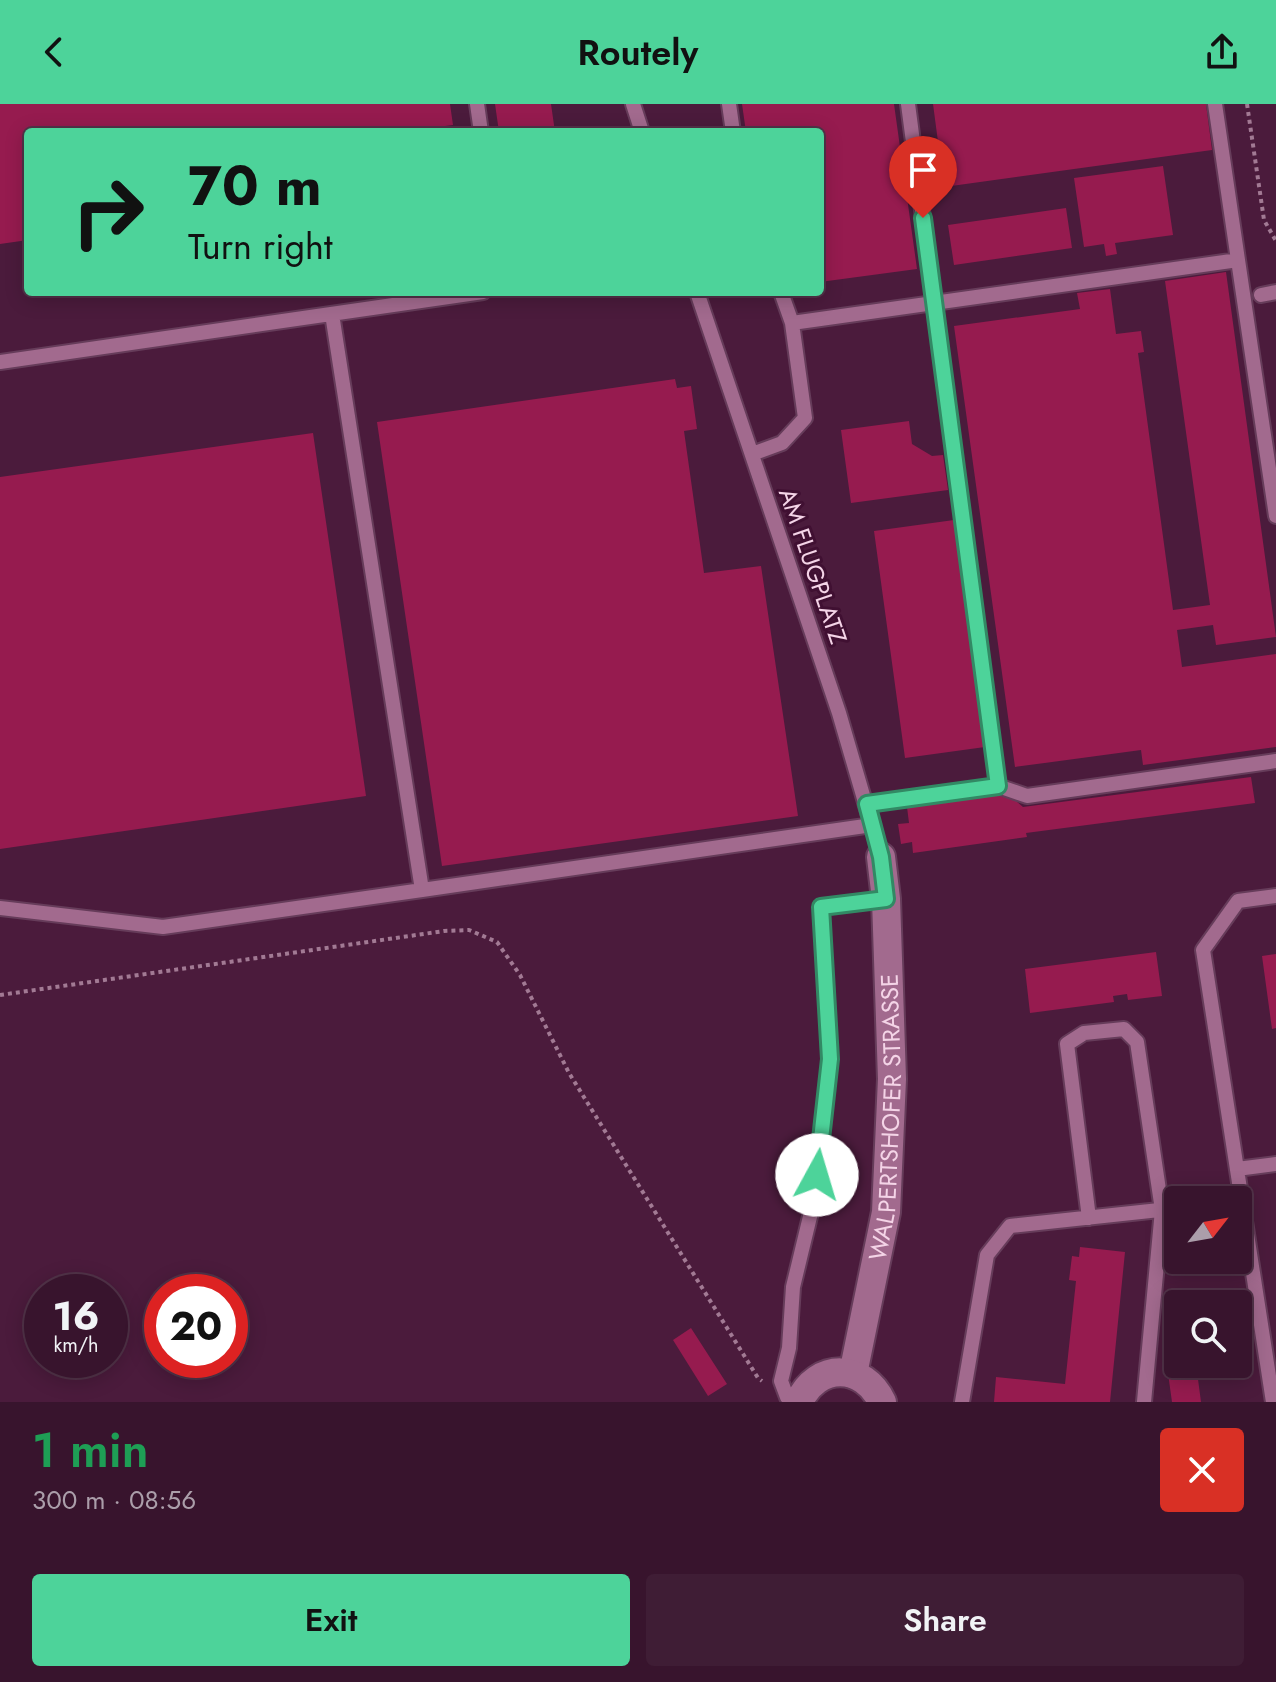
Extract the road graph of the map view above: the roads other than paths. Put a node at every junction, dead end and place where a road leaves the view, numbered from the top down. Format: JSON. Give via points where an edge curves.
{"nodes":[{"id":1,"x":477,"y":104,"type":"edge"},
{"id":2,"x":633,"y":104,"type":"edge"},
{"id":3,"x":729,"y":104,"type":"edge"},
{"id":4,"x":908,"y":104,"type":"edge"},
{"id":5,"x":1215,"y":104,"type":"edge"},
{"id":6,"x":480,"y":128,"type":"edge"},
{"id":7,"x":641,"y":128,"type":"edge"},
{"id":8,"x":732,"y":128,"type":"edge"},
{"id":9,"x":1238,"y":260,"type":"junction"},
{"id":10,"x":456,"y":296,"type":"edge"},
{"id":11,"x":698,"y":296,"type":"edge"},
{"id":12,"x":782,"y":296,"type":"edge"},
{"id":13,"x":934,"y":303,"type":"junction"},
{"id":14,"x":332,"y":314,"type":"junction"},
{"id":15,"x":792,"y":323,"type":"junction"},
{"id":16,"x":0,"y":362,"type":"edge"},
{"id":17,"x":752,"y":454,"type":"junction"},
{"id":18,"x":1276,"y":516,"type":"edge"},
{"id":19,"x":1276,"y":761,"type":"edge"},
{"id":20,"x":998,"y":786,"type":"junction"},
{"id":21,"x":867,"y":804,"type":"junction"},
{"id":22,"x":872,"y":825,"type":"junction"},
{"id":23,"x":881,"y":857,"type":"joint"},
{"id":24,"x":422,"y":890,"type":"junction"},
{"id":25,"x":1276,"y":896,"type":"edge"},
{"id":26,"x":886,"y":899,"type":"junction"},
{"id":27,"x":0,"y":908,"type":"edge"},
{"id":28,"x":1276,"y":1164,"type":"edge"},
{"id":29,"x":1237,"y":1169,"type":"junction"},
{"id":30,"x":1239,"y":1186,"type":"edge"},
{"id":31,"x":1162,"y":1210,"type":"junction"},
{"id":32,"x":1089,"y":1218,"type":"junction"},
{"id":33,"x":1252,"y":1274,"type":"edge"},
{"id":34,"x":853,"y":1374,"type":"junction"},
{"id":35,"x":794,"y":1400,"type":"edge"},
{"id":36,"x":882,"y":1402,"type":"edge"},
{"id":37,"x":962,"y":1402,"type":"edge"},
{"id":38,"x":1144,"y":1402,"type":"edge"},
{"id":39,"x":1273,"y":1402,"type":"edge"}],
"edges":[{"from":1,"to":6,"type":"lane"},
{"from":2,"to":7,"type":"lane"},
{"from":3,"to":8,"type":"lane"},
{"from":4,"to":13,"type":"lane"},
{"from":5,"to":9,"type":"lane"},
{"from":9,"to":13,"type":"lane"},
{"from":9,"to":18,"type":"lane"},
{"from":10,"to":14,"type":"lane"},
{"from":11,"to":17,"type":"lane","name":"AM FLUGPLATZ"},
{"from":12,"to":15,"type":"lane"},
{"from":13,"to":15,"type":"lane"},
{"from":13,"to":20,"type":"lane"},
{"from":14,"to":16,"type":"lane"},
{"from":14,"to":24,"type":"lane"},
{"from":15,"to":17,"type":"lane","via":[[805,418],[782,443]]},
{"from":17,"to":21,"type":"lane","name":"AM FLUGPLATZ"},
{"from":19,"to":20,"type":"lane","via":[[1027,796]]},
{"from":20,"to":21,"type":"lane"},
{"from":21,"to":22,"type":"lane","name":"AM FLUGPLATZ"},
{"from":22,"to":23,"type":"lane","name":"AM FLUGPLATZ"},
{"from":22,"to":24,"type":"lane"},
{"from":23,"to":26,"type":"street","name":"WALPERTSHOFER STRASSE"},
{"from":24,"to":27,"type":"lane","via":[[163,927]]},
{"from":25,"to":29,"type":"lane","via":[[1238,901],[1203,950]]},
{"from":26,"to":34,"type":"street","name":"WALPERTSHOFER STRASSE","via":[[892,1079],[886,1212]]},
{"from":26,"to":35,"type":"lane","via":[[821,907],[830,1059],[814,1200],[793,1287],[781,1381]]},
{"from":28,"to":29,"type":"lane"},
{"from":29,"to":30,"type":"lane"},
{"from":31,"to":32,"type":"lane"},
{"from":31,"to":32,"type":"lane","via":[[1137,1042],[1124,1029],[1084,1033],[1067,1044]]},
{"from":31,"to":38,"type":"lane"},
{"from":32,"to":37,"type":"lane","via":[[1010,1226],[987,1255]]},
{"from":33,"to":39,"type":"lane"},
{"from":34,"to":35,"type":"street","via":[[825,1375]]},
{"from":34,"to":36,"type":"street","via":[[875,1388]]}]}
